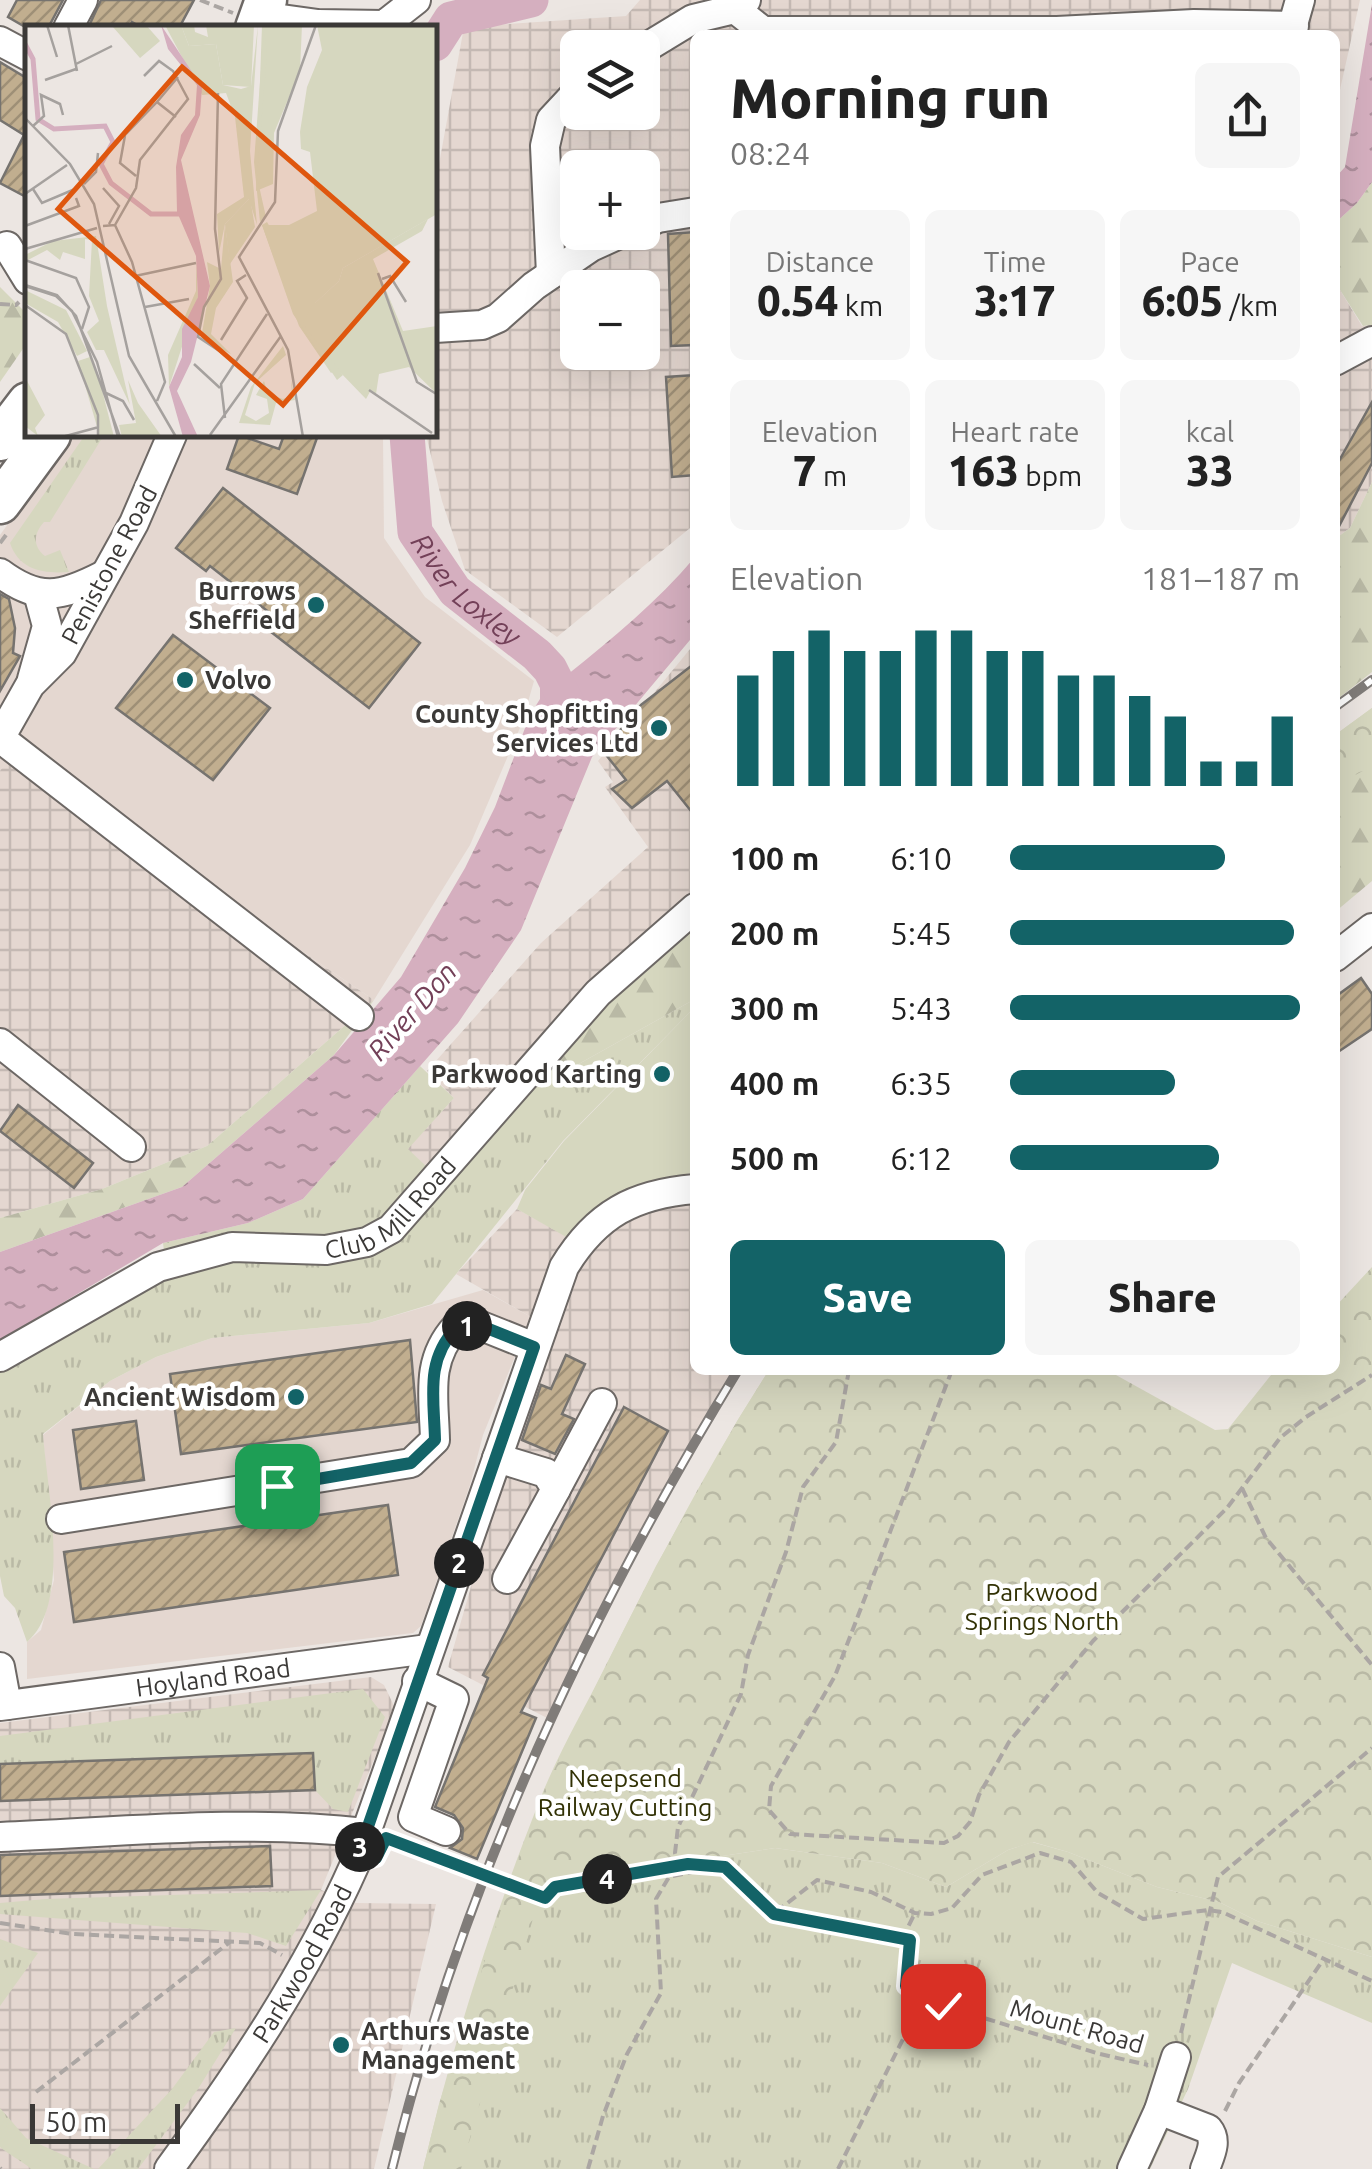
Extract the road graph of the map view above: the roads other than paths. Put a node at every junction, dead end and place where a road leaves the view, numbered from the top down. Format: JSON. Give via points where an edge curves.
{"nodes":[{"id":1,"x":83,"y":0,"type":"edge"},
{"id":2,"x":416,"y":0,"type":"edge"},
{"id":3,"x":741,"y":4,"type":"edge"},
{"id":4,"x":241,"y":12,"type":"edge"},
{"id":5,"x":1295,"y":21,"type":"edge"},
{"id":6,"x":70,"y":25,"type":"edge"},
{"id":7,"x":762,"y":30,"type":"edge"},
{"id":8,"x":1103,"y":30,"type":"edge"},
{"id":9,"x":660,"y":39,"type":"edge"},
{"id":10,"x":0,"y":41,"type":"edge"},
{"id":11,"x":25,"y":54,"type":"edge"},
{"id":12,"x":560,"y":110,"type":"edge"},
{"id":13,"x":690,"y":213,"type":"edge"},
{"id":14,"x":660,"y":218,"type":"edge"},
{"id":15,"x":16,"y":250,"type":"edge"},
{"id":16,"x":585,"y":250,"type":"edge"},
{"id":17,"x":551,"y":274,"type":"junction"},
{"id":18,"x":22,"y":292,"type":"edge"},
{"id":19,"x":438,"y":328,"type":"edge"},
{"id":20,"x":1372,"y":341,"type":"edge"},
{"id":21,"x":1340,"y":358,"type":"edge"},
{"id":22,"x":25,"y":406,"type":"edge"},
{"id":23,"x":48,"y":438,"type":"edge"},
{"id":24,"x":171,"y":438,"type":"edge"},
{"id":25,"x":0,"y":440,"type":"edge"},
{"id":26,"x":4,"y":518,"type":"edge"},
{"id":27,"x":0,"y":573,"type":"edge"},
{"id":28,"x":102,"y":576,"type":"junction"},
{"id":29,"x":38,"y":593,"type":"junction"},
{"id":30,"x":30,"y":685,"type":"junction"},
{"id":31,"x":0,"y":738,"type":"edge"},
{"id":32,"x":690,"y":912,"type":"edge"},
{"id":33,"x":1372,"y":928,"type":"edge"},
{"id":34,"x":1340,"y":953,"type":"edge"},
{"id":35,"x":359,"y":1016,"type":"dead end"},
{"id":36,"x":0,"y":1043,"type":"edge"},
{"id":37,"x":132,"y":1148,"type":"dead end"},
{"id":38,"x":690,"y":1190,"type":"edge"},
{"id":39,"x":534,"y":1347,"type":"junction"},
{"id":40,"x":0,"y":1357,"type":"edge"},
{"id":41,"x":602,"y":1402,"type":"dead end"},
{"id":42,"x":497,"y":1458,"type":"junction"},
{"id":43,"x":556,"y":1489,"type":"junction"},
{"id":44,"x":61,"y":1519,"type":"dead end"},
{"id":45,"x":507,"y":1578,"type":"dead end"},
{"id":46,"x":428,"y":1649,"type":"junction"},
{"id":47,"x":0,"y":1667,"type":"edge"},
{"id":48,"x":417,"y":1681,"type":"junction"},
{"id":49,"x":3,"y":1705,"type":"edge"},
{"id":50,"x":446,"y":1831,"type":"dead end"},
{"id":51,"x":365,"y":1833,"type":"junction"},
{"id":52,"x":0,"y":1836,"type":"edge"},
{"id":53,"x":1168,"y":2065,"type":"road end"},
{"id":54,"x":1159,"y":2110,"type":"junction"},
{"id":55,"x":169,"y":2169,"type":"edge"},
{"id":56,"x":1132,"y":2169,"type":"edge"},
{"id":57,"x":1205,"y":2169,"type":"edge"}],
"edges":[{"from":1,"to":6,"type":"street"},
{"from":2,"to":4,"type":"street","via":[[384,25]]},
{"from":3,"to":7,"type":"street"},
{"from":3,"to":9,"type":"street","via":[[693,19]]},
{"from":5,"to":8,"type":"street"},
{"from":10,"to":11,"type":"street"},
{"from":12,"to":17,"type":"street","via":[[544,146]]},
{"from":13,"to":14,"type":"street"},
{"from":15,"to":18,"type":"street"},
{"from":16,"to":17,"type":"street"},
{"from":17,"to":19,"type":"street","via":[[498,318]]},
{"from":20,"to":21,"type":"street"},
{"from":22,"to":25,"type":"highway"},
{"from":23,"to":26,"type":"highway"},
{"from":24,"to":28,"type":"street","name":"Penistone Road","via":[[134,524]]},
{"from":27,"to":29,"type":"street"},
{"from":28,"to":29,"type":"street","via":[[73,591]]},
{"from":28,"to":30,"type":"street","name":"Penistone Road","via":[[62,653]]},
{"from":29,"to":30,"type":"street","via":[[47,626]]},
{"from":30,"to":31,"type":"street","name":"Penistone Road"},
{"from":31,"to":35,"type":"street"},
{"from":32,"to":40,"type":"street","name":"Club Mill Road","via":[[598,993],[391,1228],[367,1242],[326,1250],[232,1247],[158,1267]]},
{"from":33,"to":34,"type":"street"},
{"from":36,"to":37,"type":"street"},
{"from":38,"to":39,"type":"street","name":"Parkwood Road","via":[[620,1208],[580,1239]]},
{"from":39,"to":42,"type":"street","name":"Parkwood Road"},
{"from":39,"to":44,"type":"street","via":[[479,1325],[456,1328],[434,1364],[435,1440],[411,1463]]},
{"from":41,"to":43,"type":"street"},
{"from":42,"to":43,"type":"street","via":[[546,1473]]},
{"from":42,"to":46,"type":"street","name":"Parkwood Road"},
{"from":43,"to":45,"type":"street"},
{"from":46,"to":48,"type":"street","name":"Parkwood Road"},
{"from":46,"to":49,"type":"street","name":"Hoyland Road"},
{"from":47,"to":49,"type":"street"},
{"from":48,"to":50,"type":"street","via":[[454,1699],[413,1817]]},
{"from":48,"to":51,"type":"street","name":"Parkwood Road"},
{"from":51,"to":52,"type":"street","via":[[245,1828]]},
{"from":51,"to":55,"type":"street","name":"Parkwood Road","via":[[325,1931],[246,2064]]},
{"from":53,"to":54,"type":"street"},
{"from":54,"to":56,"type":"street"},
{"from":54,"to":57,"type":"street","via":[[1212,2134]]}]}
